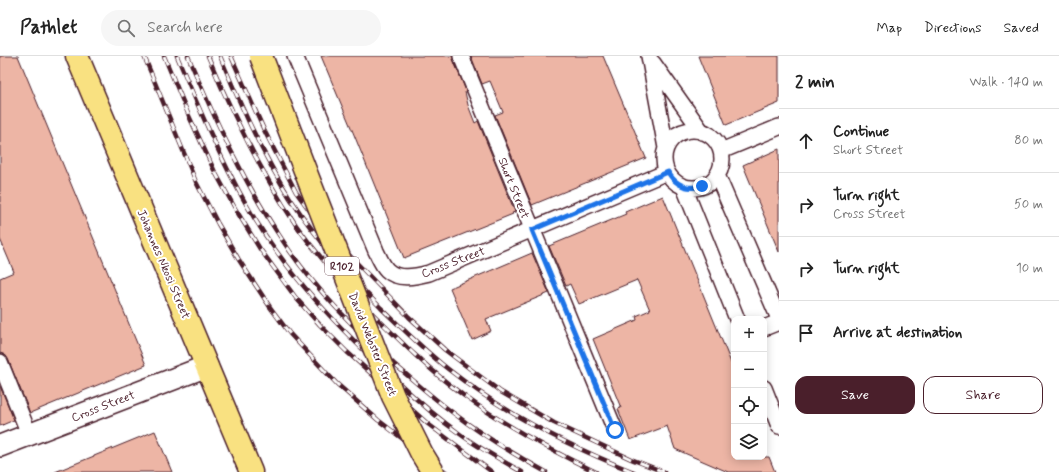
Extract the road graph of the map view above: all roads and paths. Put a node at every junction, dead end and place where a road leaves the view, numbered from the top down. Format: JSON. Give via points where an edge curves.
{"nodes":[{"id":1,"x":77,"y":56,"type":"edge"},
{"id":2,"x":261,"y":56,"type":"edge"},
{"id":3,"x":295,"y":56,"type":"edge"},
{"id":4,"x":461,"y":56,"type":"edge"},
{"id":5,"x":650,"y":58,"type":"edge"},
{"id":6,"x":779,"y":127,"type":"edge"},
{"id":7,"x":702,"y":132,"type":"junction"},
{"id":8,"x":666,"y":148,"type":"junction"},
{"id":9,"x":721,"y":152,"type":"junction"},
{"id":10,"x":668,"y":172,"type":"junction"},
{"id":11,"x":717,"y":176,"type":"junction"},
{"id":12,"x":684,"y":187,"type":"junction"},
{"id":13,"x":532,"y":230,"type":"junction"},
{"id":14,"x":736,"y":316,"type":"edge"},
{"id":15,"x":779,"y":321,"type":"edge"},
{"id":16,"x":767,"y":327,"type":"edge"},
{"id":17,"x":0,"y":362,"type":"edge"},
{"id":18,"x":207,"y":366,"type":"junction"},
{"id":19,"x":767,"y":396,"type":"edge"},
{"id":20,"x":779,"y":426,"type":"edge"},
{"id":21,"x":615,"y":430,"type":"dead end"},
{"id":22,"x":29,"y":434,"type":"junction"},
{"id":23,"x":0,"y":446,"type":"edge"},
{"id":24,"x":251,"y":472,"type":"edge"},
{"id":25,"x":433,"y":472,"type":"edge"}],
"edges":[{"from":1,"to":18,"type":"highway","name":"Johannes Nkosi Street"},
{"from":2,"to":25,"type":"highway","name":"David Webster Street","number":"R102","bridge":true,"via":[[393,396]]},
{"from":3,"to":13,"type":"street","name":"Cross Street","via":[[376,251],[388,271],[397,276],[410,278],[429,273]]},
{"from":4,"to":13,"type":"street","name":"Short Street"},
{"from":5,"to":7,"type":"street"},
{"from":5,"to":8,"type":"street"},
{"from":6,"to":9,"type":"street"},
{"from":7,"to":8,"type":"street","via":[[689,131],[677,135]]},
{"from":7,"to":9,"type":"street","via":[[714,139]]},
{"from":8,"to":10,"type":"street","via":[[664,160]]},
{"from":9,"to":11,"type":"street"},
{"from":10,"to":12,"type":"street","via":[[672,179]]},
{"from":10,"to":13,"type":"street","name":"Cross Street"},
{"from":11,"to":12,"type":"street","via":[[702,186]]},
{"from":11,"to":15,"type":"street"},
{"from":12,"to":14,"type":"street"},
{"from":13,"to":21,"type":"street","name":"Short Street"},
{"from":15,"to":16,"type":"street"},
{"from":17,"to":22,"type":"street"},
{"from":18,"to":22,"type":"street","name":"Cross Street"},
{"from":18,"to":24,"type":"highway","name":"Johannes Nkosi Street"},
{"from":19,"to":20,"type":"street"},
{"from":22,"to":23,"type":"street","name":"Cross Street"}]}
